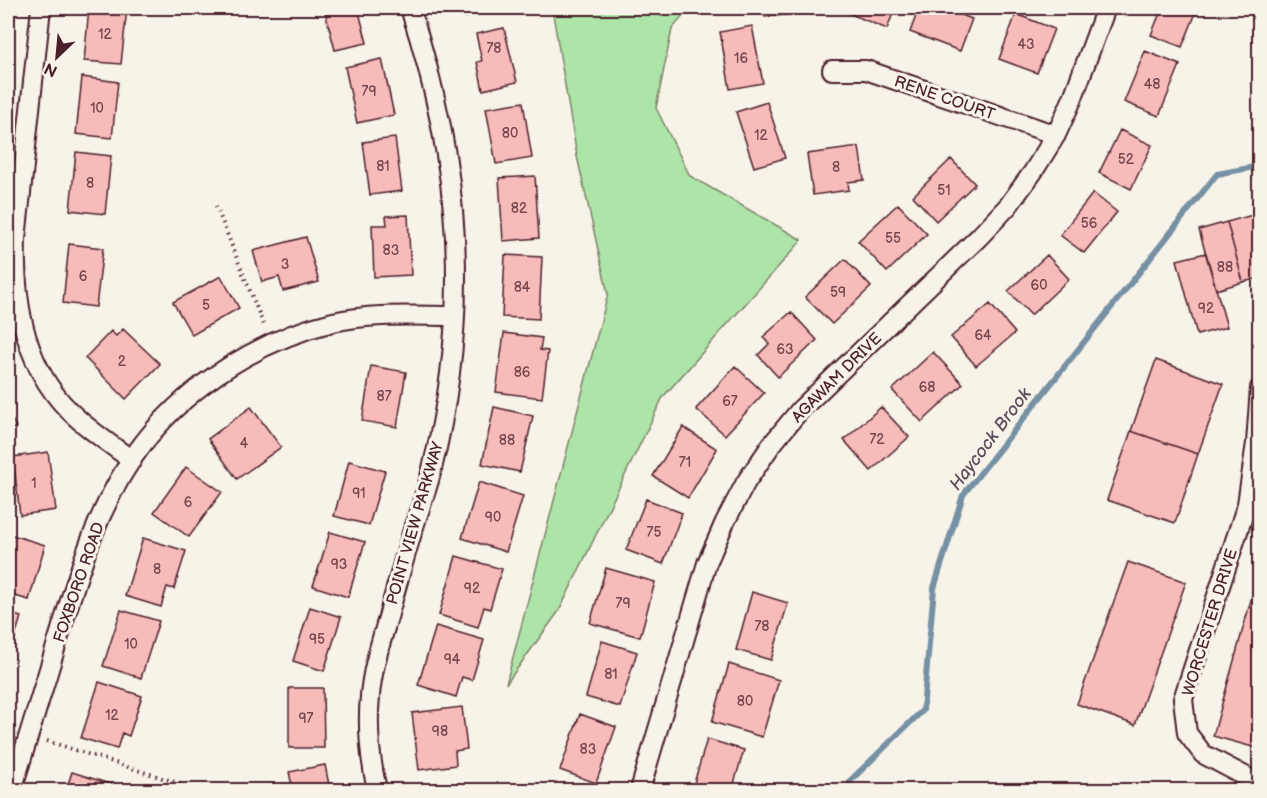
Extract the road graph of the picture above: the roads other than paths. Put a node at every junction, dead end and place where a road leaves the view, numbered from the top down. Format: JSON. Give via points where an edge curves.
{"nodes":[{"id":1,"x":41,"y":8,"type":"edge"},
{"id":2,"x":410,"y":8,"type":"edge"},
{"id":3,"x":1106,"y":8,"type":"edge"},
{"id":4,"x":832,"y":70,"type":"dead end"},
{"id":5,"x":1056,"y":135,"type":"junction"},
{"id":6,"x":455,"y":316,"type":"junction"},
{"id":7,"x":1260,"y":388,"type":"edge"},
{"id":8,"x":132,"y":460,"type":"junction"},
{"id":9,"x":1260,"y":784,"type":"edge"},
{"id":10,"x":12,"y":790,"type":"edge"},
{"id":11,"x":377,"y":790,"type":"edge"},
{"id":12,"x":640,"y":790,"type":"edge"}],
"edges":[{"from":1,"to":8,"type":"street","via":[[16,239],[19,310],[39,371],[56,397]]},
{"from":2,"to":6,"type":"street","name":"POINT VIEW PARKWAY","via":[[428,62],[451,177],[456,235]]},
{"from":3,"to":5,"type":"street","name":"AGAWAM DRIVE"},
{"from":4,"to":5,"type":"street","name":"RENE COURT","via":[[867,70]]},
{"from":5,"to":12,"type":"street","name":"AGAWAM DRIVE","via":[[1008,206],[800,410],[746,482],[707,563]]},
{"from":6,"to":8,"type":"street","name":"FOXBORO ROAD","via":[[362,317],[297,332],[226,369],[192,394],[160,423]]},
{"from":6,"to":11,"type":"street","name":"POINT VIEW PARKWAY","via":[[431,474],[376,660],[370,696],[368,731]]},
{"from":7,"to":9,"type":"street","name":"WORCESTER DRIVE","via":[[1247,504],[1183,699],[1187,733],[1203,754]]},
{"from":8,"to":10,"type":"street","name":"FOXBORO ROAD","via":[[117,484],[77,574]]}]}
